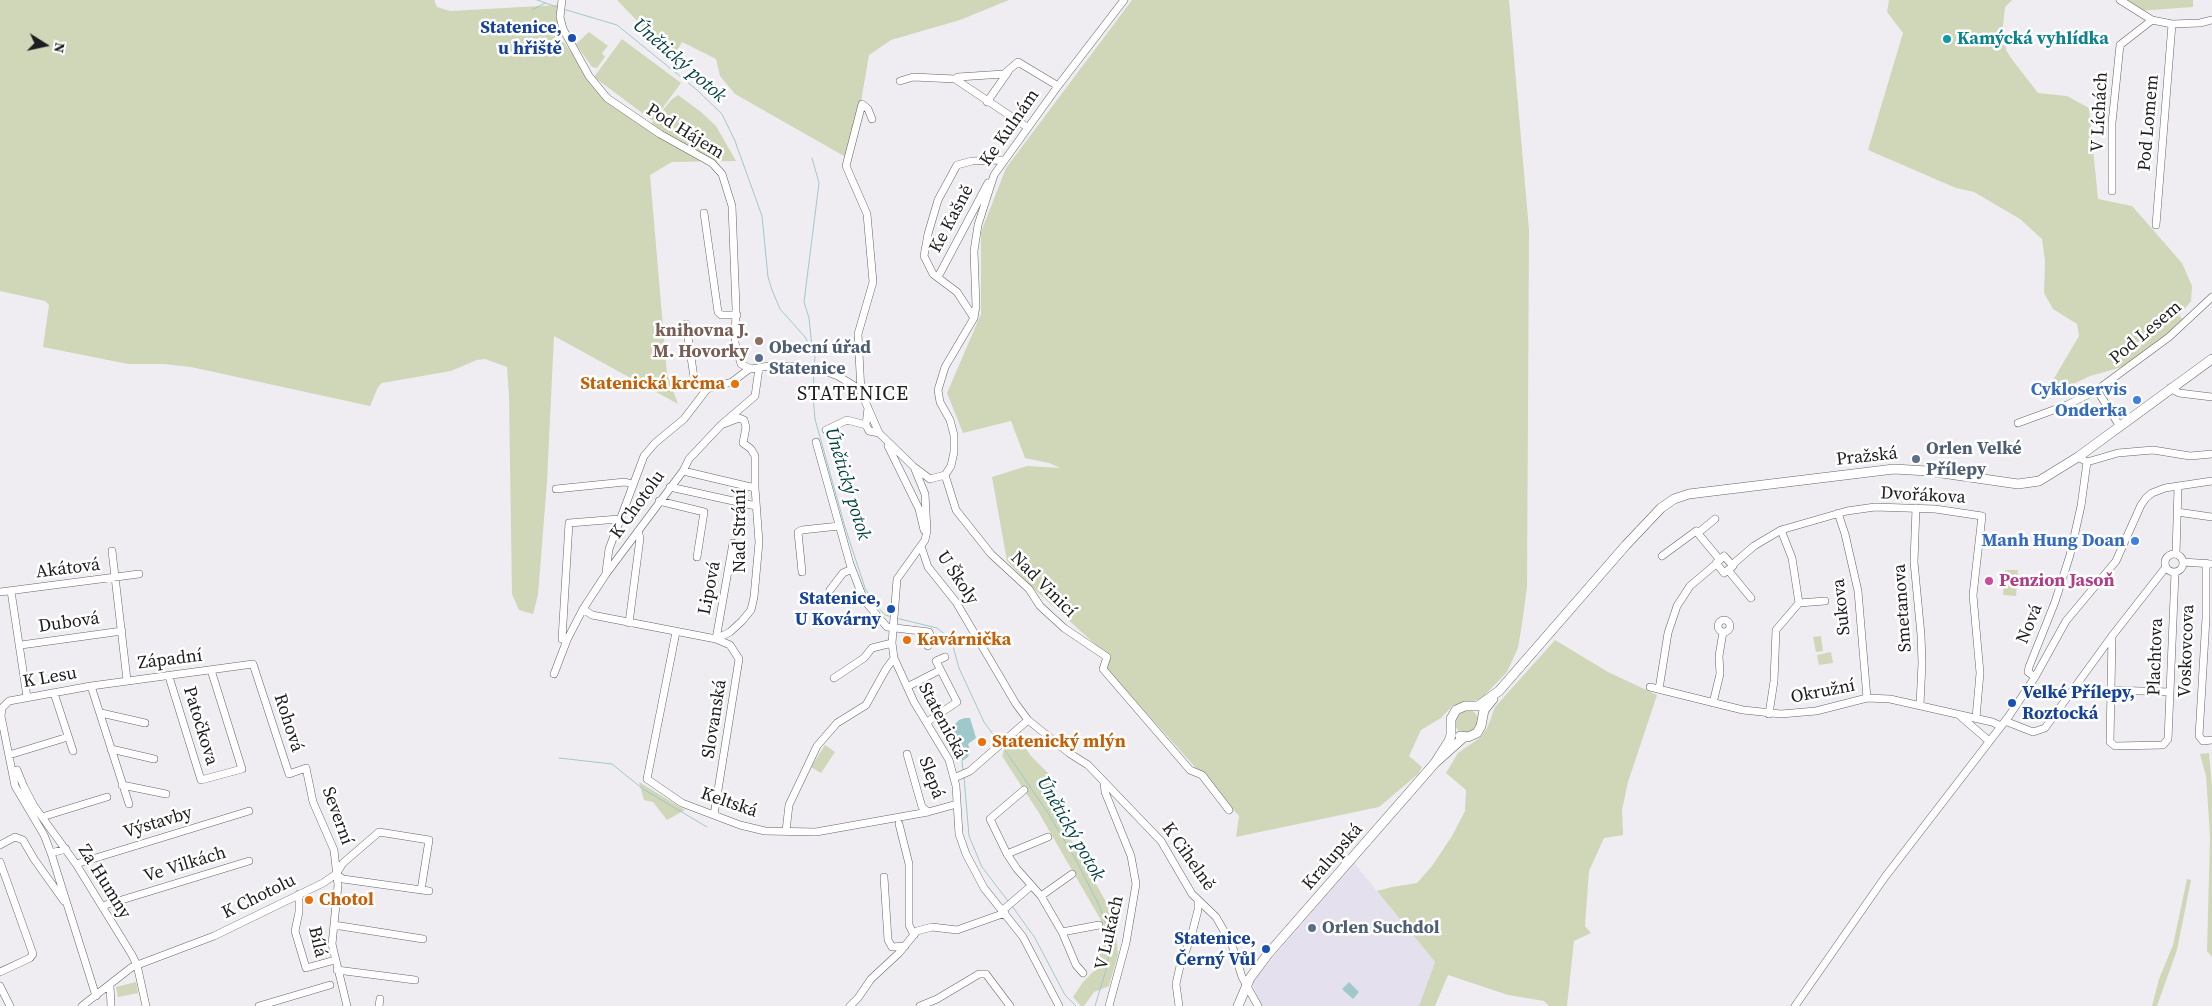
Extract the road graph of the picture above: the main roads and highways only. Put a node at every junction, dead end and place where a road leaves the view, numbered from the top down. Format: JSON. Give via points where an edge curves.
{"nodes":[{"id":1,"x":2212,"y":359,"type":"edge"},
{"id":2,"x":1499,"y":691,"type":"junction"},
{"id":3,"x":1472,"y":707,"type":"junction"},
{"id":4,"x":1482,"y":719,"type":"junction"},
{"id":5,"x":1451,"y":726,"type":"junction"},
{"id":6,"x":1464,"y":737,"type":"junction"},
{"id":7,"x":1435,"y":763,"type":"junction"},
{"id":8,"x":1238,"y":1006,"type":"edge"}],
"edges":[{"from":1,"to":2,"type":"main road","name":"Pražská","via":[[2044,479],[2025,483],[1894,469],[1689,494],[1674,499],[1626,546]]},
{"from":2,"to":3,"type":"main road"},
{"from":2,"to":4,"type":"main road","via":[[1484,710]]},
{"from":3,"to":4,"type":"main road"},
{"from":3,"to":5,"type":"main road","via":[[1456,710]]},
{"from":4,"to":6,"type":"main road","via":[[1478,733]]},
{"from":5,"to":6,"type":"main road"},
{"from":5,"to":7,"type":"main road","via":[[1449,741]]},
{"from":6,"to":7,"type":"main road","name":"Kralupská"},
{"from":7,"to":8,"type":"main road","name":"Kralupská","via":[[1268,954],[1246,985]]}]}
